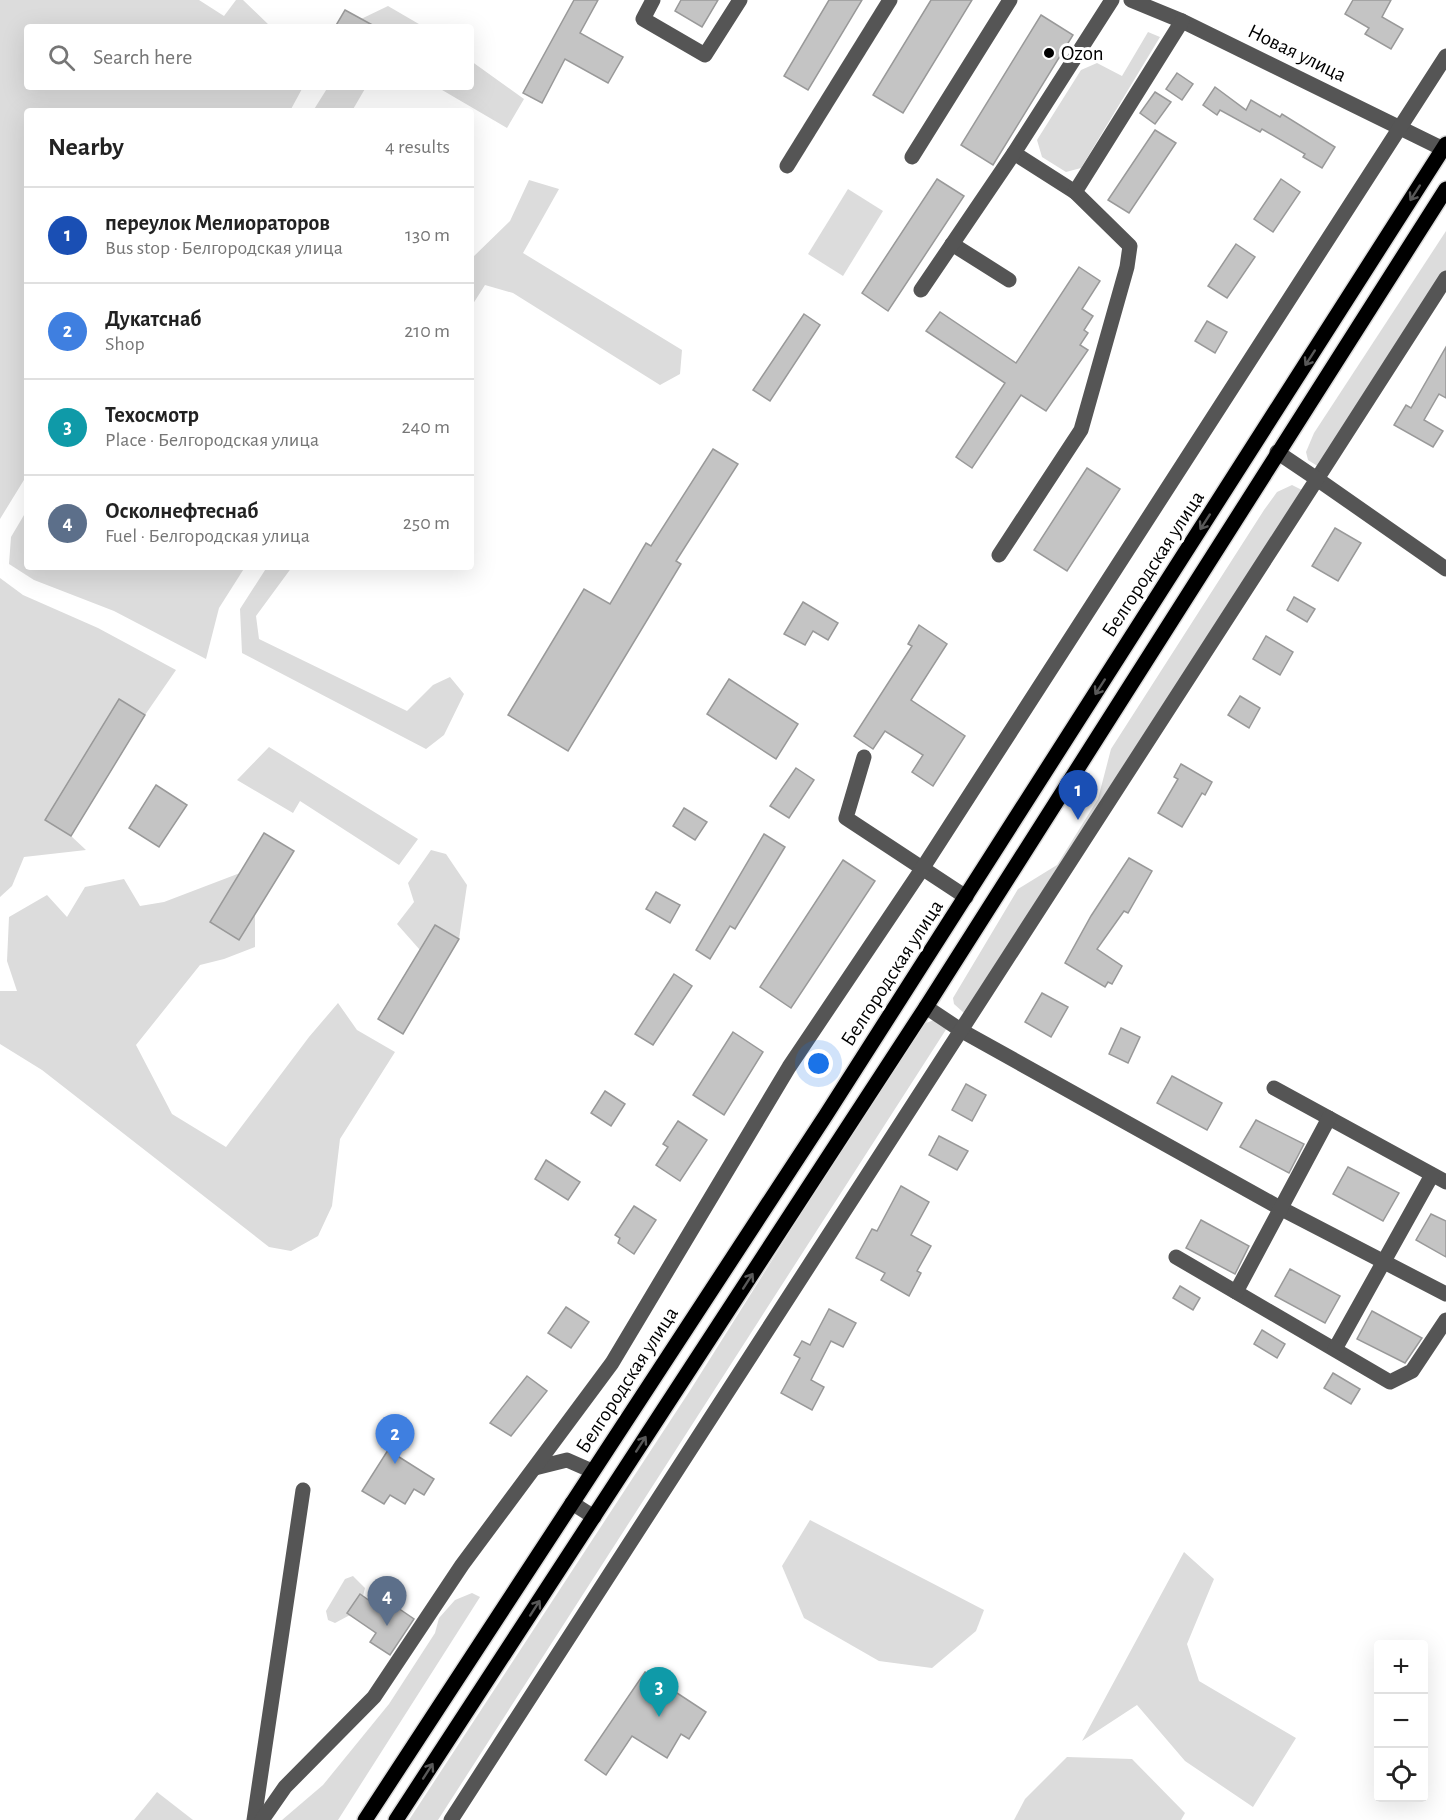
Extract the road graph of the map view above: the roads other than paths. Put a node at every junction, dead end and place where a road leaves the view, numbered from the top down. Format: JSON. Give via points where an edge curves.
{"nodes":[{"id":1,"x":653,"y":0,"type":"edge"},
{"id":2,"x":740,"y":0,"type":"edge"},
{"id":3,"x":890,"y":0,"type":"edge"},
{"id":4,"x":1010,"y":0,"type":"edge"},
{"id":5,"x":1112,"y":0,"type":"edge"},
{"id":6,"x":1131,"y":0,"type":"edge"},
{"id":7,"x":1182,"y":21,"type":"junction"},
{"id":8,"x":1446,"y":56,"type":"edge"},
{"id":9,"x":1401,"y":126,"type":"junction"},
{"id":10,"x":1444,"y":146,"type":"edge"},
{"id":11,"x":1014,"y":153,"type":"junction"},
{"id":12,"x":912,"y":157,"type":"dead end"},
{"id":13,"x":787,"y":166,"type":"dead end"},
{"id":14,"x":1446,"y":189,"type":"edge"},
{"id":15,"x":1075,"y":192,"type":"junction"},
{"id":16,"x":952,"y":244,"type":"junction"},
{"id":17,"x":1446,"y":278,"type":"edge"},
{"id":18,"x":1010,"y":280,"type":"dead end"},
{"id":19,"x":921,"y":290,"type":"dead end"},
{"id":20,"x":1277,"y":452,"type":"junction"},
{"id":21,"x":1317,"y":478,"type":"junction"},
{"id":22,"x":999,"y":555,"type":"dead end"},
{"id":23,"x":1446,"y":569,"type":"edge"},
{"id":24,"x":864,"y":758,"type":"dead end"},
{"id":25,"x":922,"y":869,"type":"junction"},
{"id":26,"x":966,"y":897,"type":"junction"},
{"id":27,"x":926,"y":1007,"type":"junction"},
{"id":28,"x":962,"y":1031,"type":"junction"},
{"id":29,"x":1274,"y":1088,"type":"dead end"},
{"id":30,"x":1329,"y":1118,"type":"junction"},
{"id":31,"x":1439,"y":1179,"type":"edge"},
{"id":32,"x":1280,"y":1208,"type":"junction"},
{"id":33,"x":1176,"y":1257,"type":"dead end"},
{"id":34,"x":1384,"y":1262,"type":"junction"},
{"id":35,"x":1236,"y":1292,"type":"junction"},
{"id":36,"x":1446,"y":1294,"type":"edge"},
{"id":37,"x":1446,"y":1320,"type":"edge"},
{"id":38,"x":1335,"y":1349,"type":"junction"},
{"id":39,"x":535,"y":1468,"type":"junction"},
{"id":40,"x":592,"y":1471,"type":"junction"},
{"id":41,"x":303,"y":1490,"type":"dead end"},
{"id":42,"x":572,"y":1503,"type":"junction"},
{"id":43,"x":594,"y":1517,"type":"junction"},
{"id":44,"x":254,"y":1820,"type":"edge"},
{"id":45,"x":261,"y":1820,"type":"edge"},
{"id":46,"x":365,"y":1820,"type":"edge"},
{"id":47,"x":396,"y":1820,"type":"edge"},
{"id":48,"x":451,"y":1820,"type":"edge"}],
"edges":[{"from":1,"to":2,"type":"street","via":[[643,19],[705,56]]},
{"from":3,"to":13,"type":"street"},
{"from":4,"to":12,"type":"street"},
{"from":5,"to":11,"type":"street"},
{"from":6,"to":7,"type":"street","name":"Новая улица"},
{"from":7,"to":9,"type":"street","name":"Новая улица"},
{"from":7,"to":15,"type":"street"},
{"from":8,"to":9,"type":"street"},
{"from":9,"to":10,"type":"street","name":"Новая улица"},
{"from":9,"to":25,"type":"street"},
{"from":10,"to":26,"type":"main road","name":"Белгородская улица","one_way":true},
{"from":11,"to":15,"type":"street"},
{"from":11,"to":16,"type":"street"},
{"from":14,"to":20,"type":"main road","name":"Белгородская улица"},
{"from":15,"to":22,"type":"street","via":[[1130,246],[1127,267],[1081,430]]},
{"from":16,"to":18,"type":"street"},
{"from":16,"to":19,"type":"street"},
{"from":17,"to":21,"type":"street"},
{"from":20,"to":21,"type":"street"},
{"from":20,"to":27,"type":"main road","name":"Белгородская улица"},
{"from":21,"to":23,"type":"street"},
{"from":21,"to":28,"type":"street"},
{"from":24,"to":25,"type":"street","via":[[846,818]]},
{"from":25,"to":26,"type":"street"},
{"from":25,"to":39,"type":"street","via":[[789,1067],[612,1363]]},
{"from":26,"to":40,"type":"main road","name":"Белгородская улица"},
{"from":27,"to":28,"type":"street"},
{"from":43,"to":27,"type":"main road","name":"Белгородская улица","one_way":true},
{"from":28,"to":32,"type":"street"},
{"from":28,"to":48,"type":"street"},
{"from":29,"to":30,"type":"street"},
{"from":30,"to":31,"type":"street"},
{"from":30,"to":32,"type":"street"},
{"from":31,"to":34,"type":"street"},
{"from":32,"to":34,"type":"street"},
{"from":32,"to":35,"type":"street"},
{"from":33,"to":35,"type":"street"},
{"from":34,"to":36,"type":"street"},
{"from":34,"to":38,"type":"street"},
{"from":35,"to":38,"type":"street"},
{"from":37,"to":38,"type":"street","via":[[1412,1371],[1390,1382]]},
{"from":39,"to":40,"type":"street","via":[[567,1460]]},
{"from":39,"to":45,"type":"street","via":[[462,1565],[374,1697],[285,1787]]},
{"from":40,"to":42,"type":"main road","name":"Белгородская улица"},
{"from":41,"to":44,"type":"street"},
{"from":42,"to":43,"type":"street"},
{"from":42,"to":46,"type":"main road","name":"Белгородская улица"},
{"from":47,"to":43,"type":"main road","name":"Белгородская улица","one_way":true}]}
